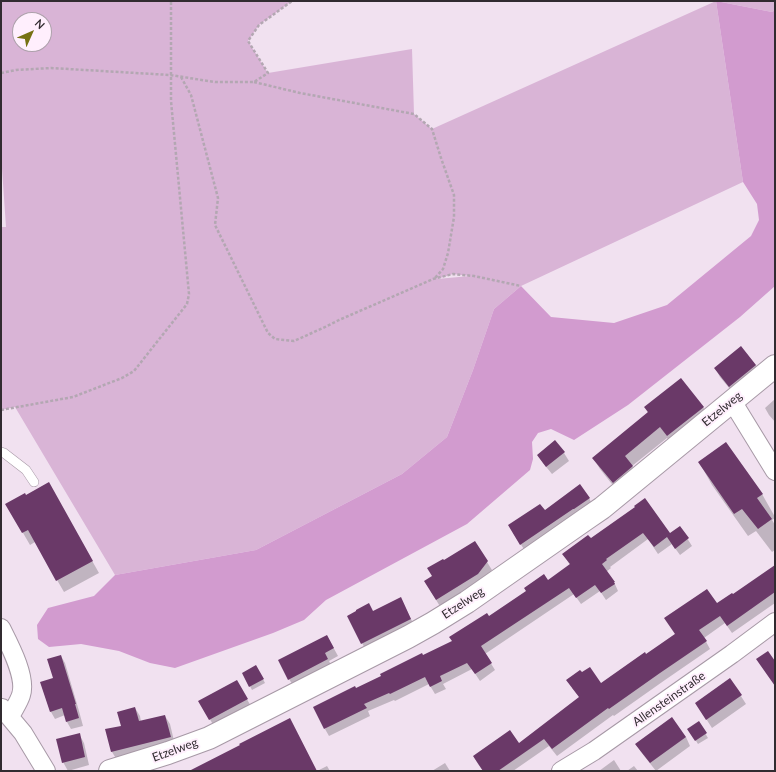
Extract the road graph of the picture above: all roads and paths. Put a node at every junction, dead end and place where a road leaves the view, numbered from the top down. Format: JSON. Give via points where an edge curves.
{"nodes":[{"id":1,"x":171,"y":1,"type":"edge"},
{"id":2,"x":292,"y":1,"type":"edge"},
{"id":3,"x":1,"y":74,"type":"edge"},
{"id":4,"x":170,"y":75,"type":"junction"},
{"id":5,"x":181,"y":77,"type":"junction"},
{"id":6,"x":254,"y":82,"type":"junction"},
{"id":7,"x":433,"y":279,"type":"junction"},
{"id":8,"x":521,"y":286,"type":"dead end"},
{"id":9,"x":775,"y":366,"type":"edge"},
{"id":10,"x":732,"y":401,"type":"junction"},
{"id":11,"x":1,"y":410,"type":"edge"},
{"id":12,"x":1,"y":452,"type":"edge"},
{"id":13,"x":775,"y":471,"type":"edge"},
{"id":14,"x":34,"y":482,"type":"dead end"},
{"id":15,"x":1,"y":628,"type":"edge"},
{"id":16,"x":773,"y":628,"type":"edge"},
{"id":17,"x":5,"y":712,"type":"edge"},
{"id":18,"x":46,"y":771,"type":"edge"},
{"id":19,"x":110,"y":771,"type":"edge"},
{"id":20,"x":561,"y":771,"type":"edge"}],
"edges":[{"from":1,"to":4,"type":"path"},
{"from":2,"to":6,"type":"path","via":[[259,25],[248,41],[268,73]]},
{"from":3,"to":4,"type":"path","via":[[16,70],[52,68]]},
{"from":4,"to":5,"type":"path"},
{"from":4,"to":11,"type":"path","via":[[189,294],[187,304],[134,371],[122,378],[73,397]]},
{"from":5,"to":6,"type":"path","via":[[215,82]]},
{"from":5,"to":7,"type":"path","via":[[191,95],[218,198],[215,225],[268,333],[275,340],[294,341]]},
{"from":6,"to":7,"type":"path","via":[[414,114],[432,129],[454,195],[454,217],[448,253],[443,269]]},
{"from":7,"to":8,"type":"path","via":[[453,274]]},
{"from":9,"to":10,"type":"street","name":"Etzelweg"},
{"from":10,"to":13,"type":"street"},
{"from":10,"to":19,"type":"street","name":"Etzelweg","via":[[602,508],[433,623],[209,738],[168,754]]},
{"from":12,"to":14,"type":"lane","via":[[26,470]]},
{"from":15,"to":17,"type":"street","via":[[22,678],[22,694]]},
{"from":16,"to":20,"type":"street","name":"Allensteinstraße"},
{"from":17,"to":18,"type":"street","via":[[23,734]]}]}
